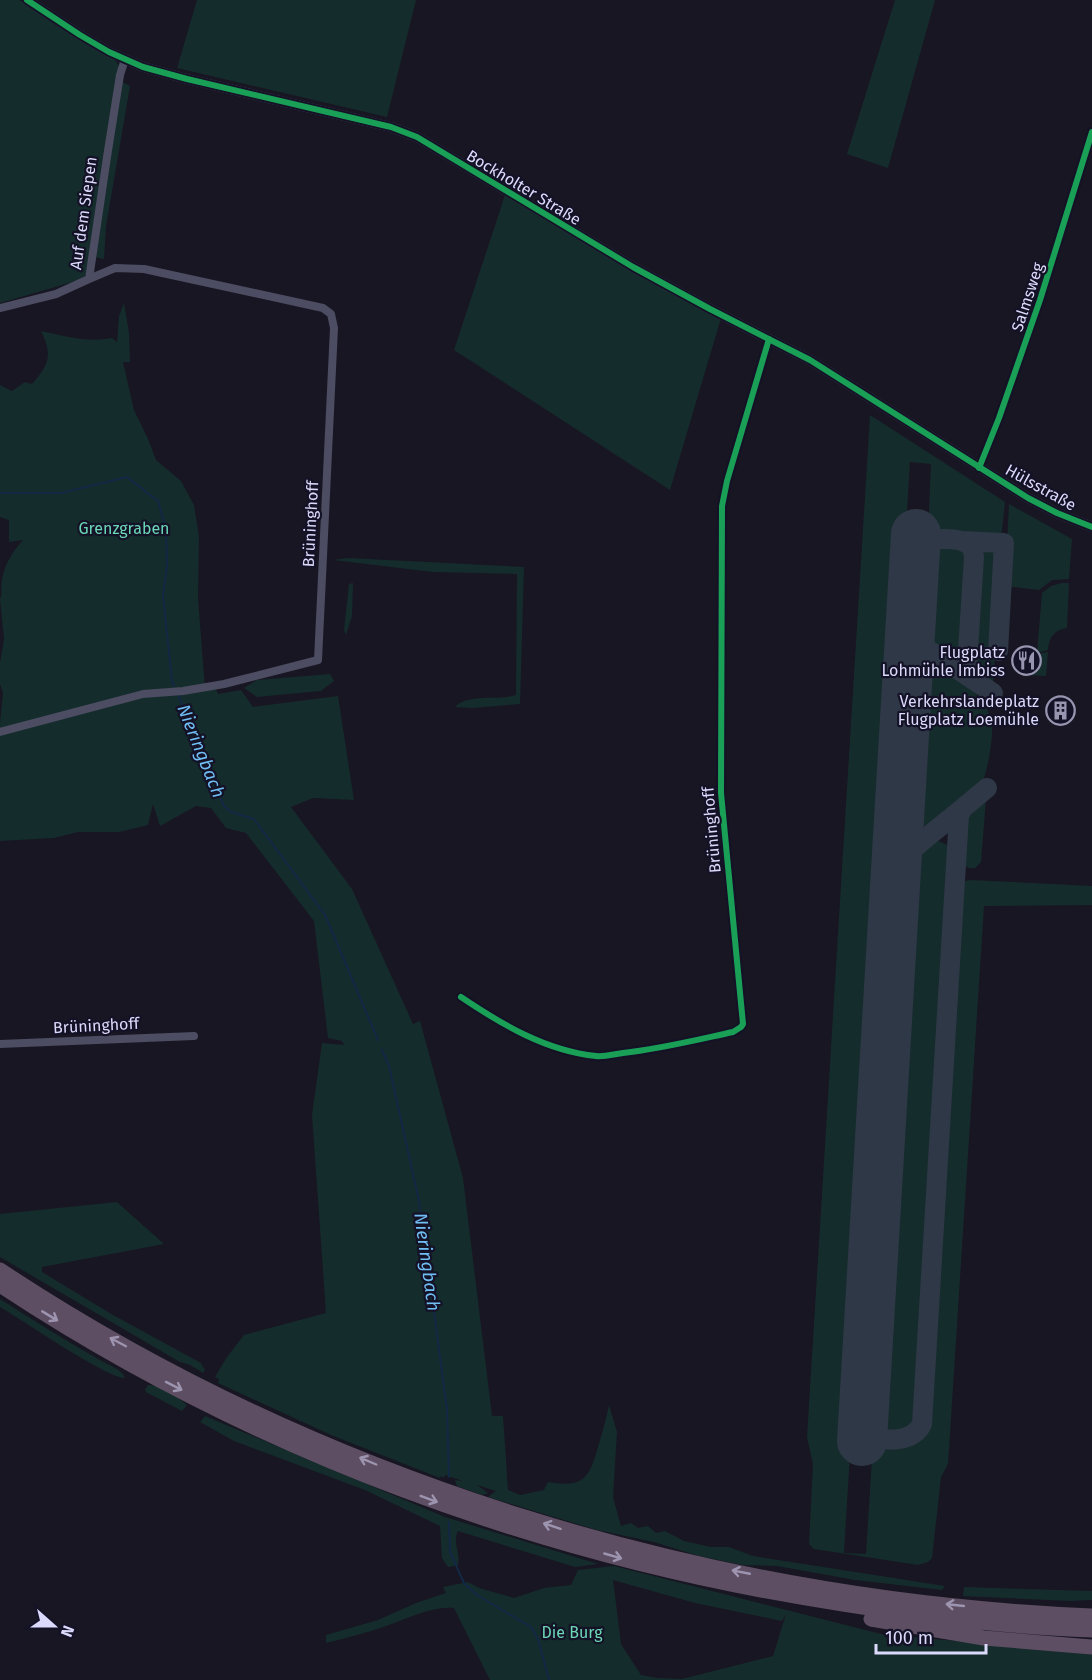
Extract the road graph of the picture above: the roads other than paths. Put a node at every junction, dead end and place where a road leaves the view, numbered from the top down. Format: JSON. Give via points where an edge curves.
{"nodes":[{"id":1,"x":27,"y":0,"type":"edge"},
{"id":2,"x":125,"y":59,"type":"junction"},
{"id":3,"x":1092,"y":132,"type":"edge"},
{"id":4,"x":89,"y":279,"type":"junction"},
{"id":5,"x":0,"y":308,"type":"edge"},
{"id":6,"x":769,"y":339,"type":"junction"},
{"id":7,"x":979,"y":468,"type":"junction"},
{"id":8,"x":1092,"y":527,"type":"edge"},
{"id":9,"x":0,"y":732,"type":"edge"},
{"id":10,"x":461,"y":997,"type":"dead end"},
{"id":11,"x":194,"y":1036,"type":"dead end"},
{"id":12,"x":0,"y":1044,"type":"edge"},
{"id":13,"x":0,"y":1270,"type":"edge"},
{"id":14,"x":0,"y":1285,"type":"edge"},
{"id":15,"x":802,"y":1598,"type":"junction"},
{"id":16,"x":1092,"y":1606,"type":"edge"},
{"id":17,"x":1014,"y":1611,"type":"junction"},
{"id":18,"x":1092,"y":1616,"type":"edge"},
{"id":19,"x":1092,"y":1630,"type":"edge"},
{"id":20,"x":1092,"y":1647,"type":"edge"}],
"edges":[{"from":1,"to":2,"type":"street","name":"Bockholter Straße"},
{"from":2,"to":4,"type":"street","name":"Auf dem Siepen"},
{"from":2,"to":6,"type":"street","name":"Bockholter Straße","via":[[162,73],[404,131],[633,267]]},
{"from":3,"to":7,"type":"street","name":"Salmsweg","via":[[1040,300]]},
{"from":4,"to":5,"type":"street","name":"Auf dem Siepen","via":[[56,294]]},
{"from":4,"to":9,"type":"street","name":"Brüninghoff","via":[[115,268],[144,269],[323,308],[331,314],[334,328],[318,660],[224,684],[143,694]]},
{"from":6,"to":7,"type":"street","name":"Bockholter Straße","via":[[810,360]]},
{"from":6,"to":10,"type":"street","name":"Brüninghoff","via":[[722,506],[721,793],[743,1024],[733,1032],[667,1047],[597,1056],[553,1046],[494,1019]]},
{"from":7,"to":8,"type":"street","name":"Hülsstraße","via":[[1058,513]]},
{"from":11,"to":12,"type":"street","name":"Brüninghoff"},
{"from":17,"to":13,"type":"highway","one_way":true,"via":[[888,1597],[724,1569],[560,1529],[441,1490],[307,1435],[200,1385],[106,1335]]},
{"from":14,"to":15,"type":"highway","one_way":true,"via":[[138,1368],[250,1425],[393,1486],[588,1549],[701,1578]]},
{"from":15,"to":19,"type":"highway","via":[[939,1618]]},
{"from":15,"to":20,"type":"highway","via":[[839,1611],[937,1631]]},
{"from":16,"to":17,"type":"highway"},
{"from":17,"to":18,"type":"highway"}]}
